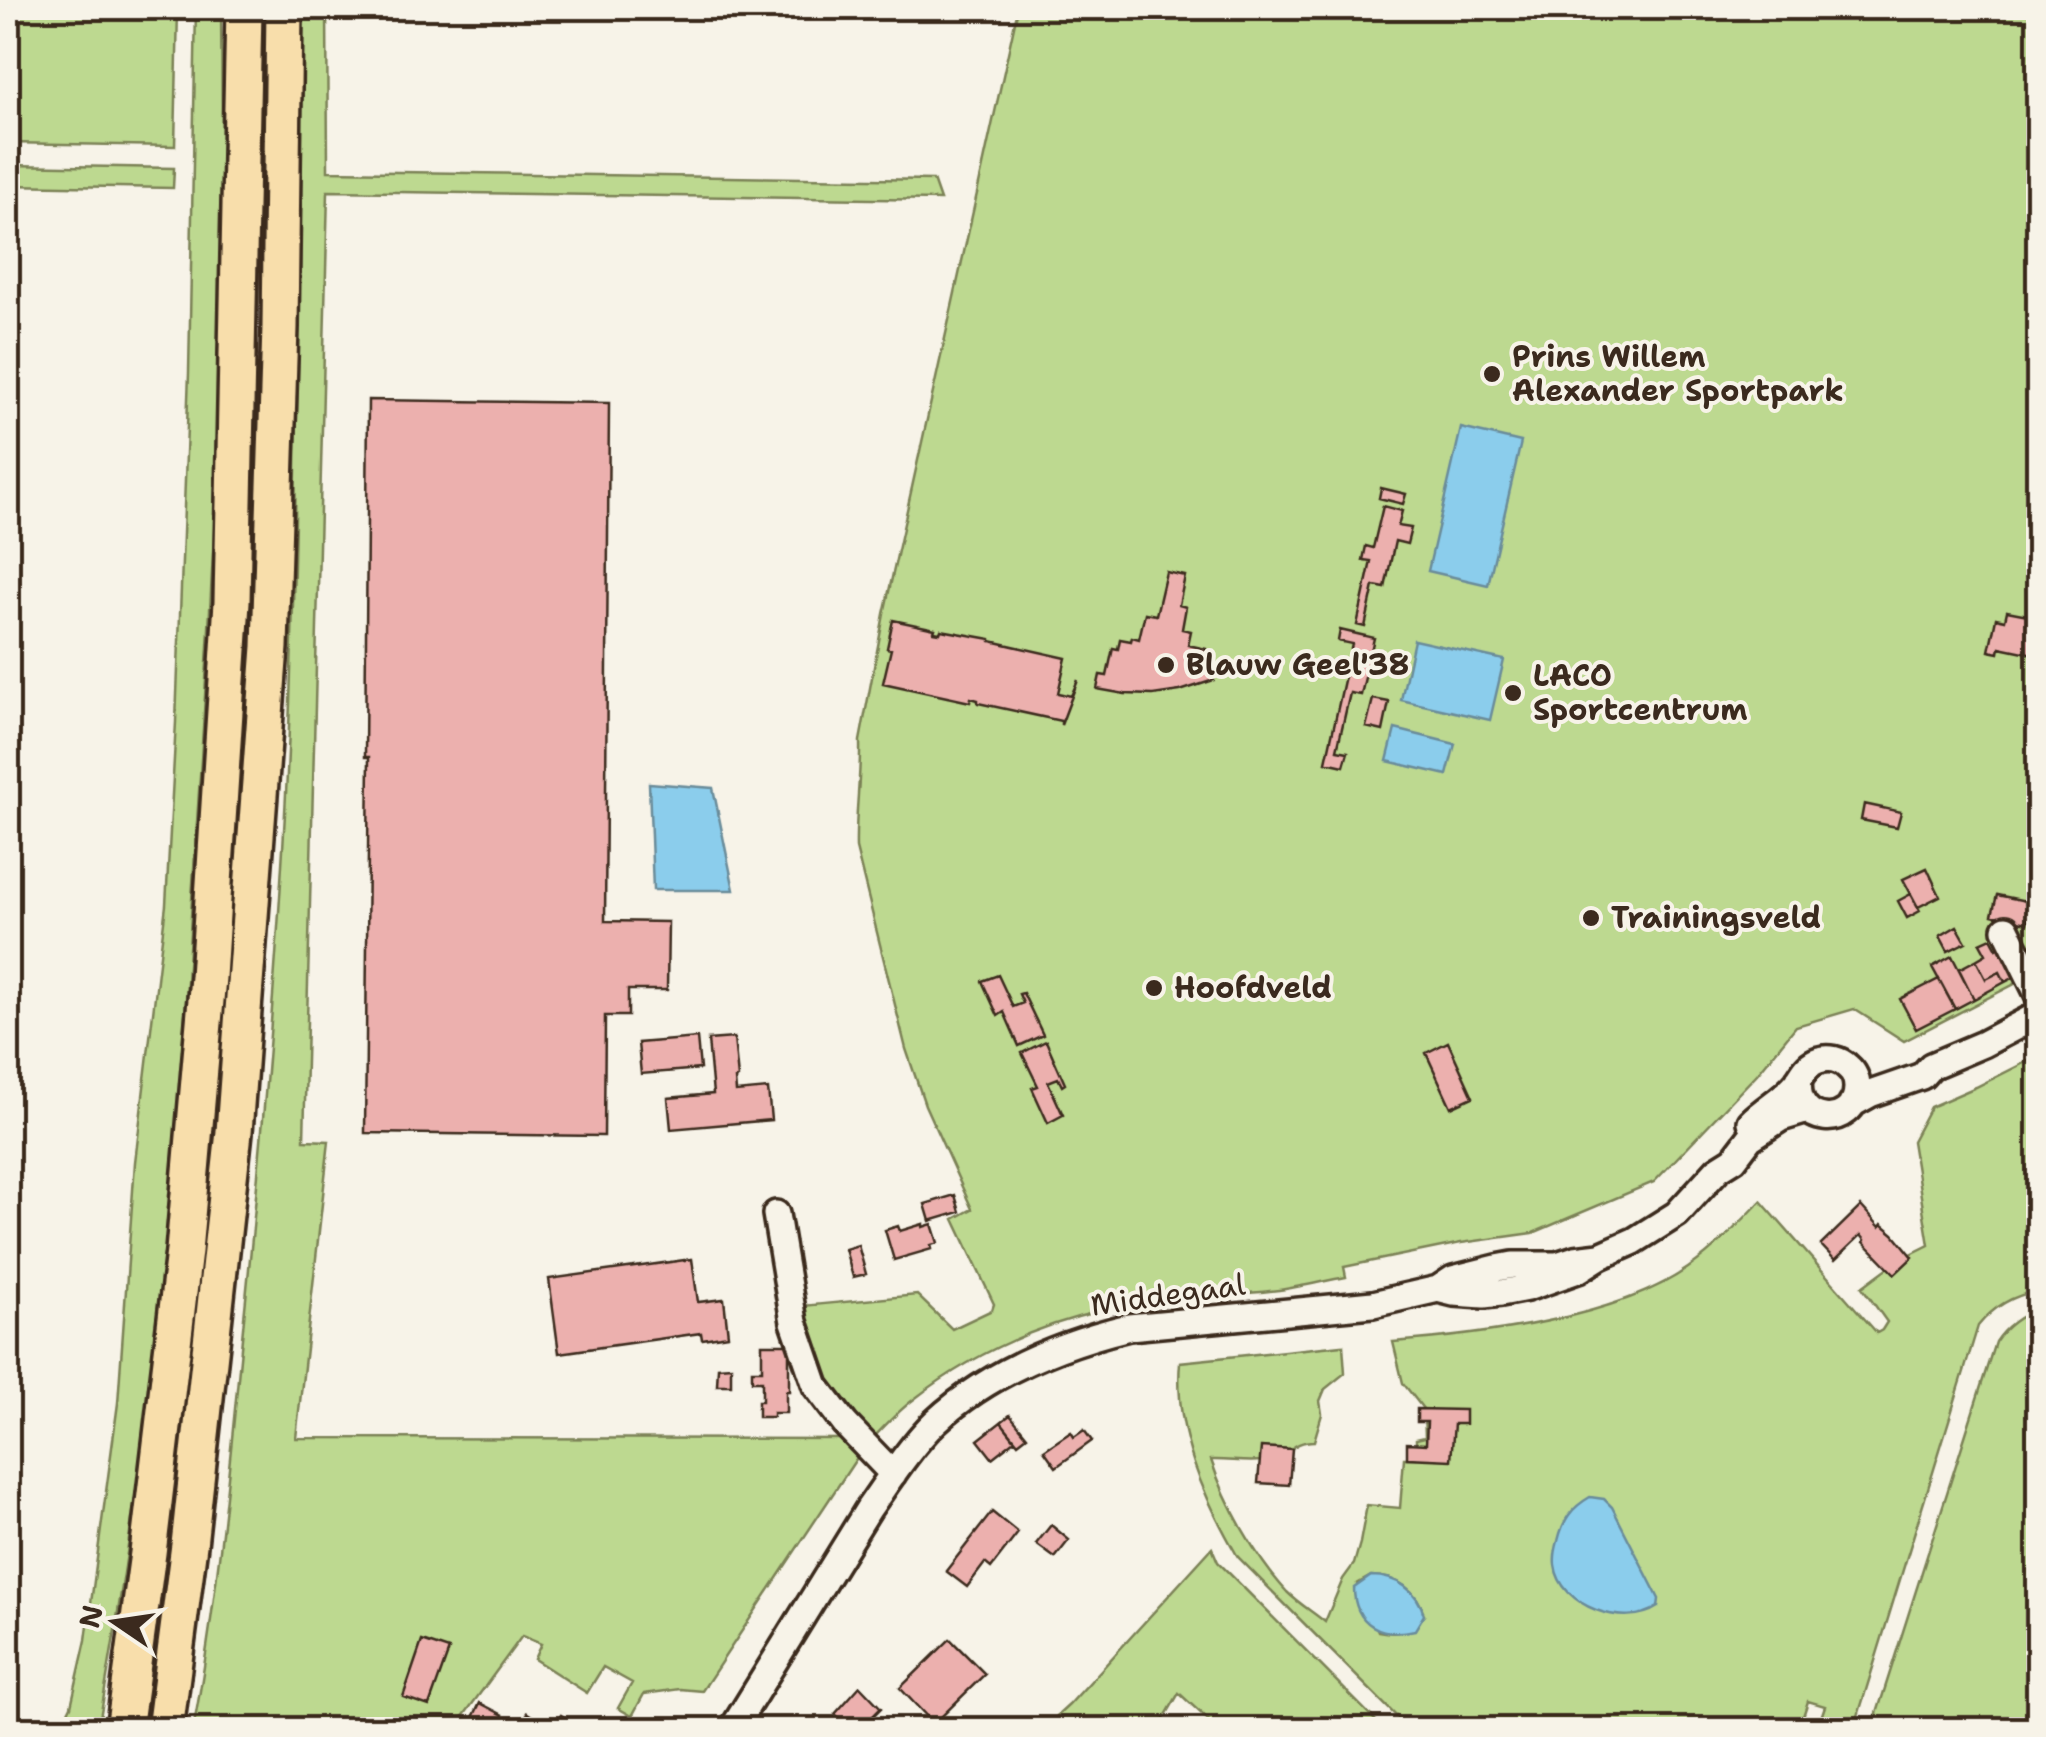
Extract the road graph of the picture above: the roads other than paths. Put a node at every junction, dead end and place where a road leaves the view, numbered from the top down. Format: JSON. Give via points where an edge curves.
{"nodes":[{"id":1,"x":244,"y":8,"type":"edge"},
{"id":2,"x":284,"y":8,"type":"edge"},
{"id":3,"x":2006,"y":929,"type":"dead end"},
{"id":4,"x":2038,"y":994,"type":"edge"},
{"id":5,"x":2038,"y":1015,"type":"edge"},
{"id":6,"x":1931,"y":1066,"type":"junction"},
{"id":7,"x":1853,"y":1073,"type":"junction"},
{"id":8,"x":1799,"y":1079,"type":"junction"},
{"id":9,"x":1852,"y":1104,"type":"junction"},
{"id":10,"x":1808,"y":1110,"type":"junction"},
{"id":11,"x":1718,"y":1169,"type":"junction"},
{"id":12,"x":776,"y":1214,"type":"dead end"},
{"id":13,"x":893,"y":1474,"type":"junction"},
{"id":14,"x":124,"y":1730,"type":"edge"},
{"id":15,"x":164,"y":1730,"type":"edge"},
{"id":16,"x":732,"y":1730,"type":"edge"}],
"edges":[{"from":1,"to":14,"type":"highway","via":[[232,602],[208,977],[184,1250]]},
{"from":2,"to":15,"type":"highway","via":[[268,666],[234,1132]]},
{"from":3,"to":4,"type":"street"},
{"from":5,"to":6,"type":"street"},
{"from":6,"to":7,"type":"street"},
{"from":6,"to":9,"type":"street","via":[[1922,1076]]},
{"from":7,"to":8,"type":"street","via":[[1825,1058]]},
{"from":7,"to":9,"type":"street"},
{"from":8,"to":10,"type":"street"},
{"from":8,"to":11,"type":"street","name":"Middegaal","via":[[1742,1131]]},
{"from":9,"to":10,"type":"street","via":[[1835,1117]]},
{"from":10,"to":11,"type":"street","name":"Middegaal","via":[[1780,1118]]},
{"from":11,"to":13,"type":"street","name":"Middegaal","via":[[1677,1214],[1600,1256],[1513,1265],[1372,1304],[1090,1336],[978,1390],[934,1423]]},
{"from":12,"to":13,"type":"street","via":[[794,1322],[816,1386]]},
{"from":13,"to":16,"type":"street","name":"Middegaal"}]}
